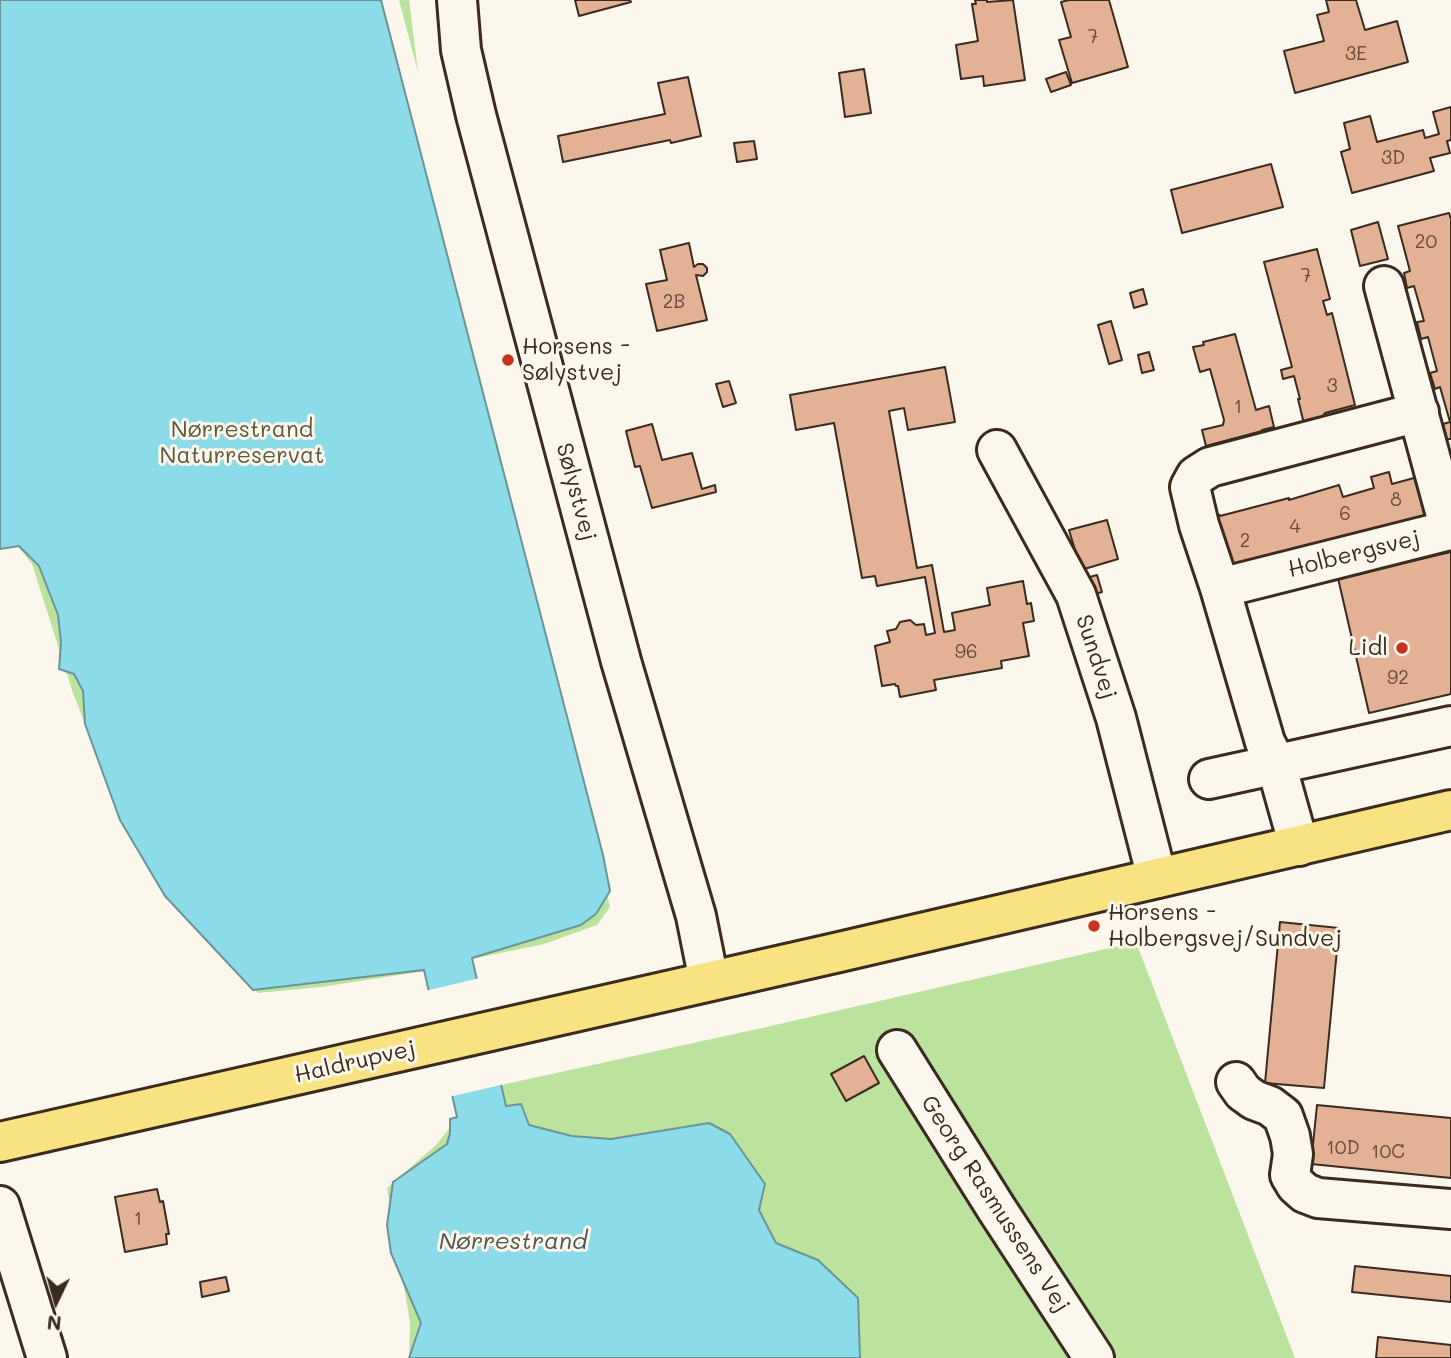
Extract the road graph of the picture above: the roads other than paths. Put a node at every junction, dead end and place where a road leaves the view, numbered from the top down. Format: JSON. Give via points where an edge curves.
{"nodes":[{"id":1,"x":457,"y":0,"type":"edge"},
{"id":2,"x":1384,"y":286,"type":"dead end"},
{"id":3,"x":1419,"y":412,"type":"junction"},
{"id":4,"x":997,"y":450,"type":"dead end"},
{"id":5,"x":1223,"y":599,"type":"junction"},
{"id":6,"x":1451,"y":726,"type":"edge"},
{"id":7,"x":1276,"y":764,"type":"junction"},
{"id":8,"x":1209,"y":779,"type":"dead end"},
{"id":9,"x":1451,"y":810,"type":"edge"},
{"id":10,"x":1299,"y":846,"type":"junction"},
{"id":11,"x":1157,"y":878,"type":"junction"},
{"id":12,"x":709,"y":981,"type":"junction"},
{"id":13,"x":897,"y":1049,"type":"dead end"},
{"id":14,"x":1236,"y":1082,"type":"dead end"},
{"id":15,"x":0,"y":1142,"type":"edge"},
{"id":16,"x":1451,"y":1209,"type":"edge"},
{"id":17,"x":1,"y":1213,"type":"edge"},
{"id":18,"x":47,"y":1358,"type":"edge"},
{"id":19,"x":1094,"y":1358,"type":"edge"}],
"edges":[{"from":1,"to":12,"type":"street","name":"Sølystvej","via":[[461,50],[476,114],[621,660],[696,916]]},
{"from":2,"to":3,"type":"street","name":"Holbergsvej"},
{"from":3,"to":5,"type":"street","name":"Holbergsvej","via":[[1450,530]]},
{"from":3,"to":5,"type":"street","via":[[1210,467],[1196,476],[1190,487],[1192,501]]},
{"from":4,"to":11,"type":"street","name":"Sundvej","via":[[1076,595],[1116,718]]},
{"from":5,"to":7,"type":"street","via":[[1265,742]]},
{"from":6,"to":7,"type":"street"},
{"from":7,"to":8,"type":"street"},
{"from":7,"to":10,"type":"street"},
{"from":9,"to":10,"type":"main road"},
{"from":10,"to":11,"type":"main road"},
{"from":11,"to":12,"type":"main road"},
{"from":12,"to":15,"type":"main road","name":"Haldrupvej"},
{"from":13,"to":19,"type":"street","name":"Georg Rasmussens Vej"},
{"from":14,"to":16,"type":"street","via":[[1254,1100],[1283,1116],[1293,1154],[1290,1175],[1305,1193],[1318,1198]]},
{"from":17,"to":18,"type":"street"}]}
